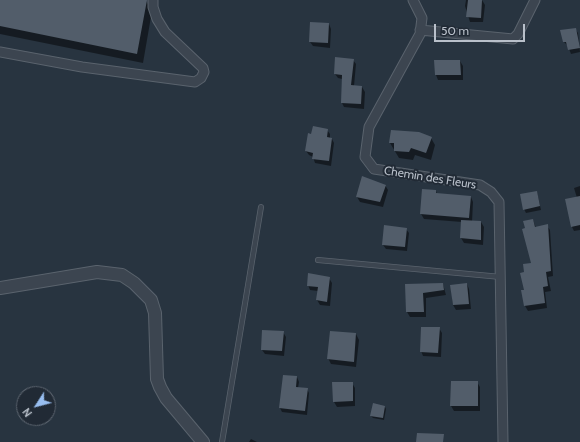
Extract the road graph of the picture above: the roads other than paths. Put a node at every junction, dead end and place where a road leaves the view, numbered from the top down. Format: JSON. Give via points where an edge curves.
{"nodes":[{"id":1,"x":153,"y":0,"type":"edge"},
{"id":2,"x":413,"y":0,"type":"edge"},
{"id":3,"x":535,"y":0,"type":"edge"},
{"id":4,"x":420,"y":30,"type":"junction"},
{"id":5,"x":0,"y":52,"type":"edge"},
{"id":6,"x":261,"y":207,"type":"dead end"},
{"id":7,"x":318,"y":260,"type":"dead end"},
{"id":8,"x":501,"y":277,"type":"junction"},
{"id":9,"x":0,"y":288,"type":"edge"},
{"id":10,"x":203,"y":442,"type":"edge"},
{"id":11,"x":222,"y":442,"type":"edge"},
{"id":12,"x":503,"y":442,"type":"edge"}],
"edges":[{"from":1,"to":5,"type":"street","via":[[157,19],[165,32],[203,68],[201,78],[195,82],[82,67]]},
{"from":2,"to":4,"type":"street","name":"Chemin des Fleurs","via":[[422,18]]},
{"from":3,"to":4,"type":"street","via":[[513,39]]},
{"from":4,"to":8,"type":"street","name":"Chemin des Fleurs","via":[[370,127],[366,157],[374,169],[480,185],[491,192],[499,202]]},
{"from":6,"to":11,"type":"lane"},
{"from":7,"to":8,"type":"lane"},
{"from":8,"to":12,"type":"street","name":"Chemin des Fleurs"},
{"from":9,"to":10,"type":"street","via":[[97,272],[122,275],[134,282],[151,300],[155,313],[157,380],[160,387],[166,398]]}]}
